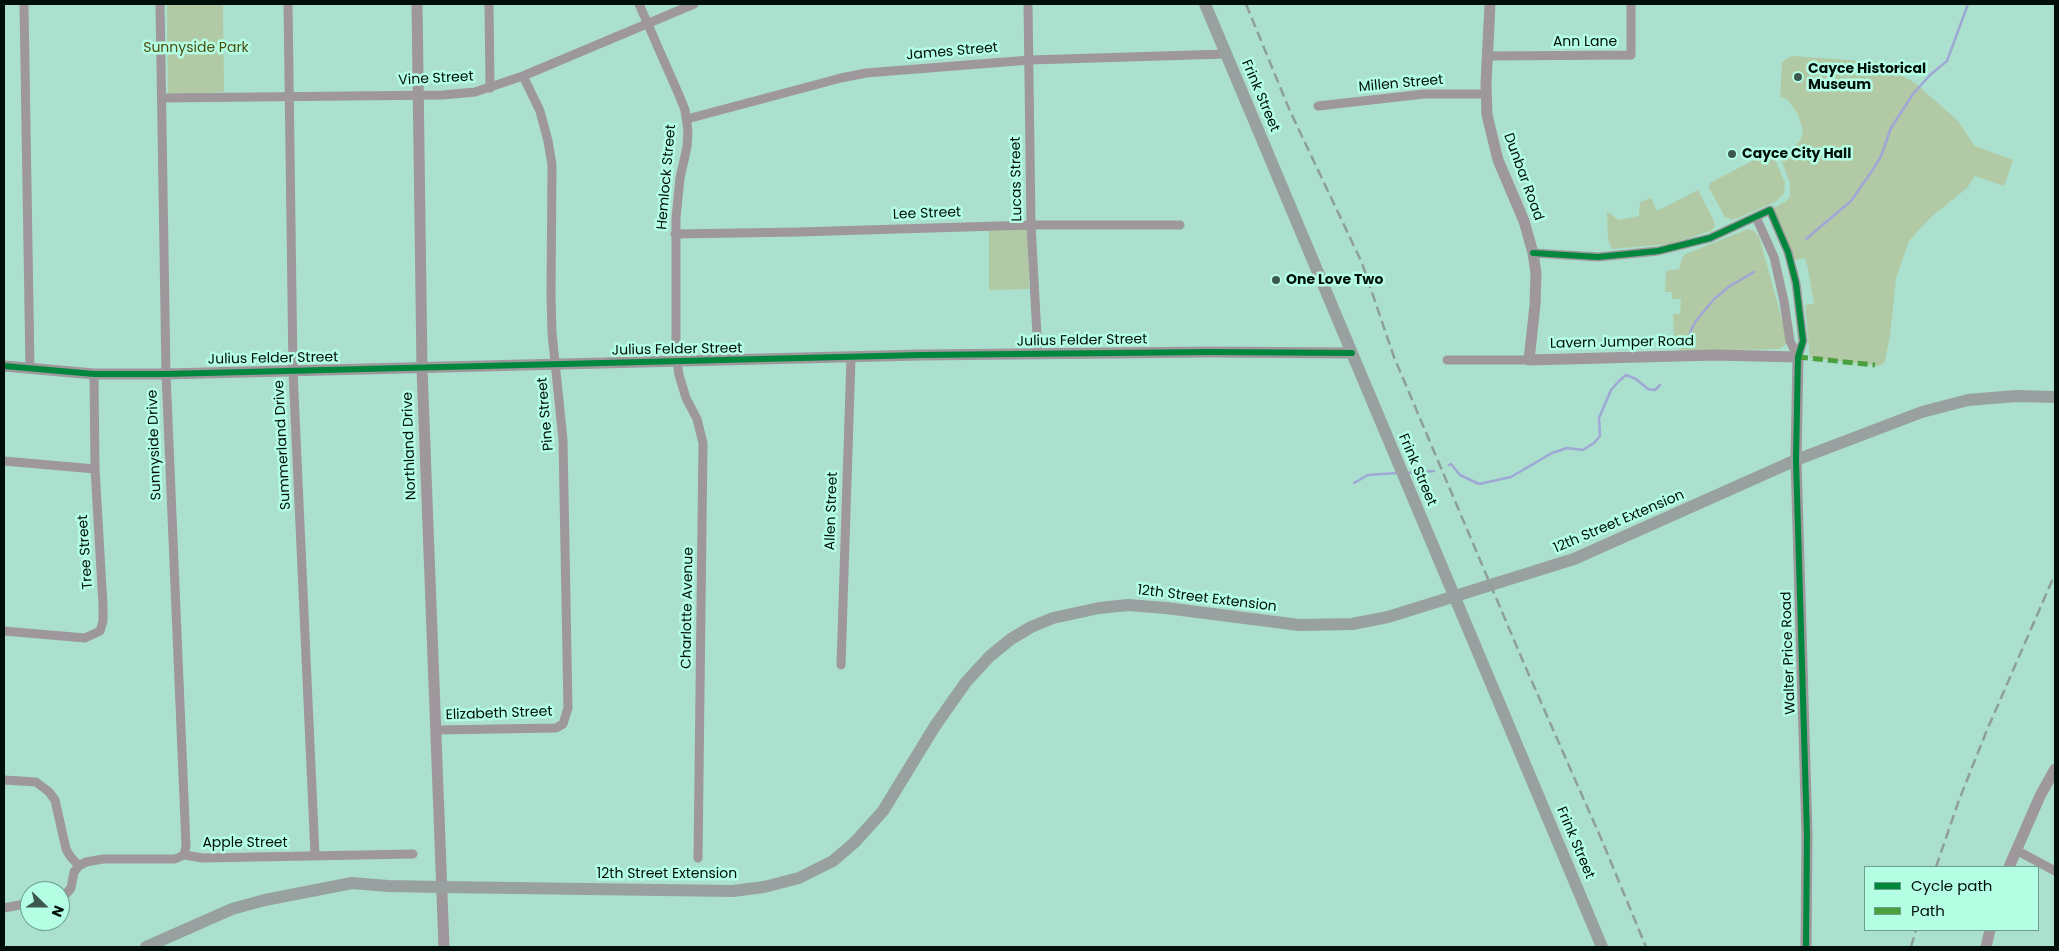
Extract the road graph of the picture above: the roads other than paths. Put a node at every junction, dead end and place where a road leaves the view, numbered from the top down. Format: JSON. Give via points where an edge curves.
{"nodes":[{"id":1,"x":24,"y":4,"type":"edge"},
{"id":2,"x":160,"y":4,"type":"edge"},
{"id":3,"x":288,"y":4,"type":"edge"},
{"id":4,"x":416,"y":4,"type":"edge"},
{"id":5,"x":489,"y":4,"type":"edge"},
{"id":6,"x":639,"y":4,"type":"edge"},
{"id":7,"x":694,"y":4,"type":"edge"},
{"id":8,"x":1028,"y":4,"type":"edge"},
{"id":9,"x":1205,"y":4,"type":"edge"},
{"id":10,"x":1490,"y":4,"type":"edge"},
{"id":11,"x":1631,"y":4,"type":"edge"},
{"id":12,"x":648,"y":24,"type":"junction"},
{"id":13,"x":1226,"y":54,"type":"junction"},
{"id":14,"x":1488,"y":56,"type":"junction"},
{"id":15,"x":1030,"y":60,"type":"junction"},
{"id":16,"x":523,"y":76,"type":"junction"},
{"id":17,"x":490,"y":88,"type":"junction"},
{"id":18,"x":1486,"y":94,"type":"junction"},
{"id":19,"x":418,"y":95,"type":"junction"},
{"id":20,"x":289,"y":96,"type":"junction"},
{"id":21,"x":162,"y":98,"type":"junction"},
{"id":22,"x":1318,"y":106,"type":"dead end"},
{"id":23,"x":687,"y":119,"type":"junction"},
{"id":24,"x":1756,"y":217,"type":"junction"},
{"id":25,"x":1032,"y":225,"type":"junction"},
{"id":26,"x":1180,"y":225,"type":"dead end"},
{"id":27,"x":675,"y":234,"type":"junction"},
{"id":28,"x":1533,"y":253,"type":"junction"},
{"id":29,"x":1352,"y":353,"type":"junction"},
{"id":30,"x":1038,"y":354,"type":"junction"},
{"id":31,"x":1798,"y":357,"type":"junction"},
{"id":32,"x":852,"y":358,"type":"junction"},
{"id":33,"x":1446,"y":360,"type":"dead end"},
{"id":34,"x":1528,"y":360,"type":"junction"},
{"id":35,"x":677,"y":362,"type":"junction"},
{"id":36,"x":556,"y":365,"type":"junction"},
{"id":37,"x":4,"y":366,"type":"edge"},
{"id":38,"x":30,"y":368,"type":"junction"},
{"id":39,"x":422,"y":368,"type":"junction"},
{"id":40,"x":293,"y":371,"type":"junction"},
{"id":41,"x":94,"y":374,"type":"junction"},
{"id":42,"x":166,"y":374,"type":"junction"},
{"id":43,"x":2055,"y":397,"type":"edge"},
{"id":44,"x":1796,"y":460,"type":"junction"},
{"id":45,"x":4,"y":461,"type":"edge"},
{"id":46,"x":95,"y":469,"type":"junction"},
{"id":47,"x":1455,"y":596,"type":"junction"},
{"id":48,"x":4,"y":631,"type":"edge"},
{"id":49,"x":841,"y":665,"type":"dead end"},
{"id":50,"x":563,"y":724,"type":"joint"},
{"id":51,"x":436,"y":730,"type":"junction"},
{"id":52,"x":2055,"y":769,"type":"edge"},
{"id":53,"x":4,"y":780,"type":"edge"},
{"id":54,"x":2016,"y":850,"type":"junction"},
{"id":55,"x":413,"y":854,"type":"dead end"},
{"id":56,"x":184,"y":855,"type":"junction"},
{"id":57,"x":315,"y":855,"type":"junction"},
{"id":58,"x":698,"y":858,"type":"dead end"},
{"id":59,"x":79,"y":866,"type":"junction"},
{"id":60,"x":2009,"y":866,"type":"edge"},
{"id":61,"x":2055,"y":872,"type":"edge"},
{"id":62,"x":441,"y":888,"type":"junction"},
{"id":63,"x":70,"y":889,"type":"edge"},
{"id":64,"x":20,"y":905,"type":"edge"},
{"id":65,"x":4,"y":908,"type":"edge"},
{"id":66,"x":1990,"y":931,"type":"edge"},
{"id":67,"x":146,"y":947,"type":"edge"},
{"id":68,"x":444,"y":947,"type":"edge"},
{"id":69,"x":1602,"y":947,"type":"edge"},
{"id":70,"x":1806,"y":947,"type":"edge"},
{"id":71,"x":1986,"y":947,"type":"edge"}],
"edges":[{"from":1,"to":38,"type":"street"},
{"from":2,"to":21,"type":"street","name":"Sunnyside Drive"},
{"from":3,"to":20,"type":"street","name":"Summerland Drive"},
{"from":4,"to":19,"type":"street","name":"Northland Drive"},
{"from":5,"to":17,"type":"street"},
{"from":6,"to":12,"type":"street","name":"Hemlock Street"},
{"from":7,"to":12,"type":"street","name":"Vine Street"},
{"from":8,"to":15,"type":"street","name":"Lucas Street"},
{"from":9,"to":13,"type":"main road","name":"Frink Street"},
{"from":10,"to":14,"type":"street","name":"Dunbar Road"},
{"from":11,"to":14,"type":"street","name":"Ann Lane","via":[[1631,56]]},
{"from":12,"to":16,"type":"street","name":"Vine Street"},
{"from":12,"to":23,"type":"street","name":"Hemlock Street"},
{"from":13,"to":15,"type":"street","name":"James Street"},
{"from":13,"to":29,"type":"main road","name":"Frink Street"},
{"from":14,"to":18,"type":"street","name":"Dunbar Road"},
{"from":15,"to":23,"type":"street","name":"James Street","via":[[841,78]]},
{"from":15,"to":25,"type":"street","name":"Lucas Street"},
{"from":16,"to":17,"type":"street","name":"Vine Street"},
{"from":16,"to":36,"type":"street","name":"Pine Street","via":[[540,110],[552,165],[551,295]]},
{"from":17,"to":19,"type":"street","name":"Vine Street","via":[[459,94]]},
{"from":18,"to":22,"type":"street","name":"Millen Street","via":[[1424,94]]},
{"from":18,"to":28,"type":"street","name":"Dunbar Road","via":[[1487,115],[1498,160],[1524,221]]},
{"from":19,"to":20,"type":"street","name":"Vine Street"},
{"from":19,"to":39,"type":"street","name":"Northland Drive"},
{"from":20,"to":21,"type":"street","name":"Vine Street"},
{"from":20,"to":40,"type":"street","name":"Summerland Drive"},
{"from":21,"to":42,"type":"street","name":"Sunnyside Drive"},
{"from":23,"to":27,"type":"street","name":"Hemlock Street","via":[[688,139],[680,178]]},
{"from":24,"to":28,"type":"street","via":[[1710,238],[1658,251],[1598,257]]},
{"from":24,"to":31,"type":"street","via":[[1774,257],[1790,341]]},
{"from":24,"to":31,"type":"street","via":[[1770,210],[1788,252],[1796,283],[1802,341]]},
{"from":25,"to":26,"type":"street","name":"Lee Street"},
{"from":25,"to":27,"type":"street","name":"Lee Street"},
{"from":25,"to":30,"type":"street","name":"Lucas Street"},
{"from":27,"to":35,"type":"street","name":"Hemlock Street"},
{"from":28,"to":34,"type":"street","name":"Dunbar Road","via":[[1536,288]]},
{"from":29,"to":30,"type":"street","name":"Julius Felder Street"},
{"from":29,"to":47,"type":"main road","name":"Frink Street"},
{"from":30,"to":32,"type":"street","name":"Julius Felder Street"},
{"from":31,"to":34,"type":"street","name":"Lavern Jumper Road","via":[[1715,355]]},
{"from":31,"to":44,"type":"street","name":"Walter Price Road"},
{"from":32,"to":35,"type":"street","name":"Julius Felder Street"},
{"from":32,"to":49,"type":"street","name":"Allen Street"},
{"from":33,"to":34,"type":"street","name":"Lavern Jumper Road"},
{"from":35,"to":36,"type":"street","name":"Julius Felder Street"},
{"from":35,"to":58,"type":"street","name":"Charlotte Avenue","via":[[703,443]]},
{"from":36,"to":39,"type":"street","name":"Julius Felder Street"},
{"from":36,"to":50,"type":"street","name":"Pine Street","via":[[564,440],[568,708]]},
{"from":37,"to":38,"type":"street","name":"Julius Felder Street"},
{"from":38,"to":41,"type":"street","name":"Julius Felder Street"},
{"from":39,"to":40,"type":"street","name":"Julius Felder Street"},
{"from":39,"to":51,"type":"street","name":"Northland Drive"},
{"from":40,"to":42,"type":"street","name":"Julius Felder Street"},
{"from":40,"to":57,"type":"street","name":"Summerland Drive"},
{"from":41,"to":42,"type":"street","name":"Julius Felder Street"},
{"from":41,"to":46,"type":"street","name":"Tree Street"},
{"from":42,"to":56,"type":"street","name":"Sunnyside Drive"},
{"from":43,"to":44,"type":"main road","name":"12th Street Extension","via":[[1968,400],[1922,412]]},
{"from":44,"to":47,"type":"main road","name":"12th Street Extension","via":[[1574,559]]},
{"from":44,"to":70,"type":"street","name":"Walter Price Road","via":[[1807,835]]},
{"from":45,"to":46,"type":"street"},
{"from":46,"to":48,"type":"street","name":"Tree Street","via":[[104,605],[100,631],[85,638]]},
{"from":47,"to":62,"type":"main road","name":"12th Street Extension","via":[[1388,617],[1352,624],[1300,626],[1128,605],[1076,612],[1031,627],[990,656],[966,682],[887,804],[855,842],[832,861],[799,878],[733,891]]},
{"from":47,"to":69,"type":"main road","name":"Frink Street"},
{"from":50,"to":51,"type":"street","name":"Elizabeth Street","via":[[556,728]]},
{"from":51,"to":62,"type":"street","name":"Northland Drive"},
{"from":52,"to":54,"type":"street"},
{"from":53,"to":59,"type":"street","via":[[36,782],[49,792],[57,808],[66,849]]},
{"from":54,"to":60,"type":"street"},
{"from":54,"to":61,"type":"street"},
{"from":55,"to":57,"type":"street","name":"Apple Street"},
{"from":56,"to":57,"type":"street","name":"Apple Street","via":[[203,858]]},
{"from":56,"to":59,"type":"street","name":"Apple Street","via":[[175,858],[103,859]]},
{"from":59,"to":63,"type":"street"},
{"from":62,"to":67,"type":"main road","name":"12th Street Extension","via":[[352,883],[265,900],[232,909]]},
{"from":62,"to":68,"type":"street","name":"Northland Drive"},
{"from":64,"to":65,"type":"street"},
{"from":66,"to":71,"type":"street"}]}
